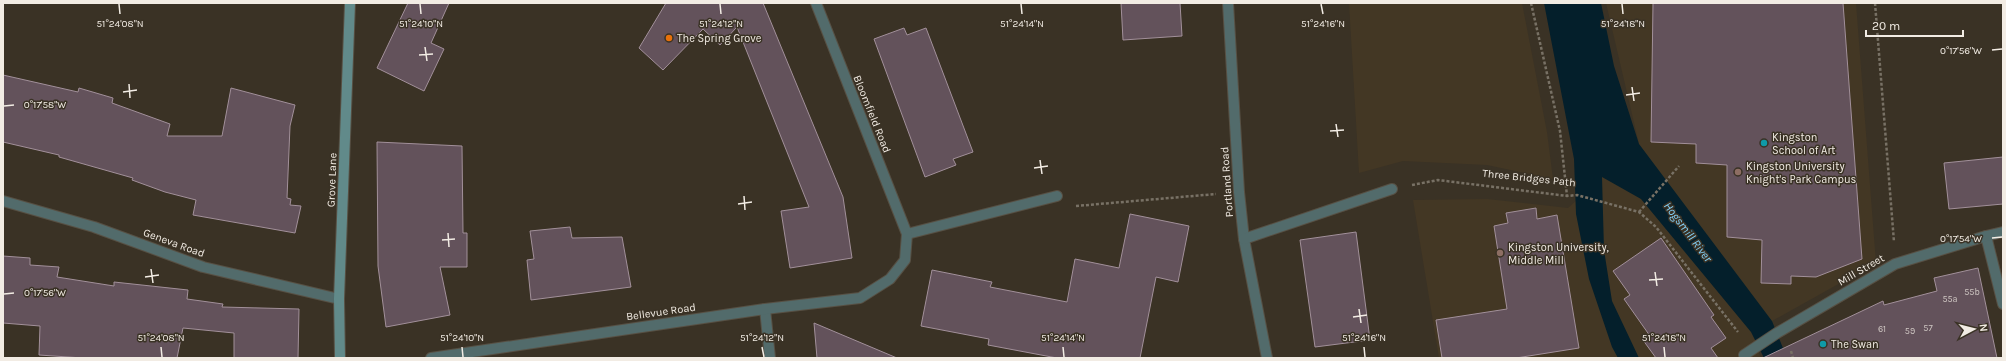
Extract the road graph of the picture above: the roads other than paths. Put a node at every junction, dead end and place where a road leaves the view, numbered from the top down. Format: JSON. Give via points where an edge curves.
{"nodes":[{"id":1,"x":350,"y":3,"type":"edge"},
{"id":2,"x":816,"y":3,"type":"edge"},
{"id":3,"x":1228,"y":3,"type":"edge"},
{"id":4,"x":1392,"y":189,"type":"road end"},
{"id":5,"x":1057,"y":196,"type":"road end"},
{"id":6,"x":3,"y":201,"type":"edge"},
{"id":7,"x":2003,"y":232,"type":"edge"},
{"id":8,"x":907,"y":234,"type":"junction"},
{"id":9,"x":1986,"y":236,"type":"junction"},
{"id":10,"x":1244,"y":239,"type":"junction"},
{"id":11,"x":890,"y":279,"type":"joint"},
{"id":12,"x":339,"y":299,"type":"junction"},
{"id":13,"x":2003,"y":304,"type":"edge"},
{"id":14,"x":766,"y":309,"type":"junction"},
{"id":15,"x":1750,"y":351,"type":"road end"},
{"id":16,"x":340,"y":358,"type":"edge"},
{"id":17,"x":431,"y":358,"type":"edge"},
{"id":18,"x":770,"y":358,"type":"edge"},
{"id":19,"x":1267,"y":358,"type":"edge"}],
"edges":[{"from":1,"to":12,"type":"street","name":"Grove Lane"},
{"from":2,"to":8,"type":"street","name":"Bloomfield Road"},
{"from":3,"to":10,"type":"street","name":"Portland Road"},
{"from":4,"to":10,"type":"street"},
{"from":5,"to":8,"type":"street"},
{"from":6,"to":12,"type":"street","name":"Geneva Road","via":[[94,227],[203,267]]},
{"from":7,"to":9,"type":"street","name":"Mill Street"},
{"from":8,"to":11,"type":"street","name":"Bloomfield Road","via":[[905,260]]},
{"from":9,"to":13,"type":"street"},
{"from":9,"to":15,"type":"street","name":"Mill Street","via":[[1895,264]]},
{"from":10,"to":19,"type":"street","name":"Portland Road"},
{"from":11,"to":14,"type":"street","name":"Bellevue Road","via":[[860,298]]},
{"from":12,"to":16,"type":"street","name":"Grove Lane"},
{"from":14,"to":17,"type":"street","name":"Bellevue Road"},
{"from":14,"to":18,"type":"street"}]}
